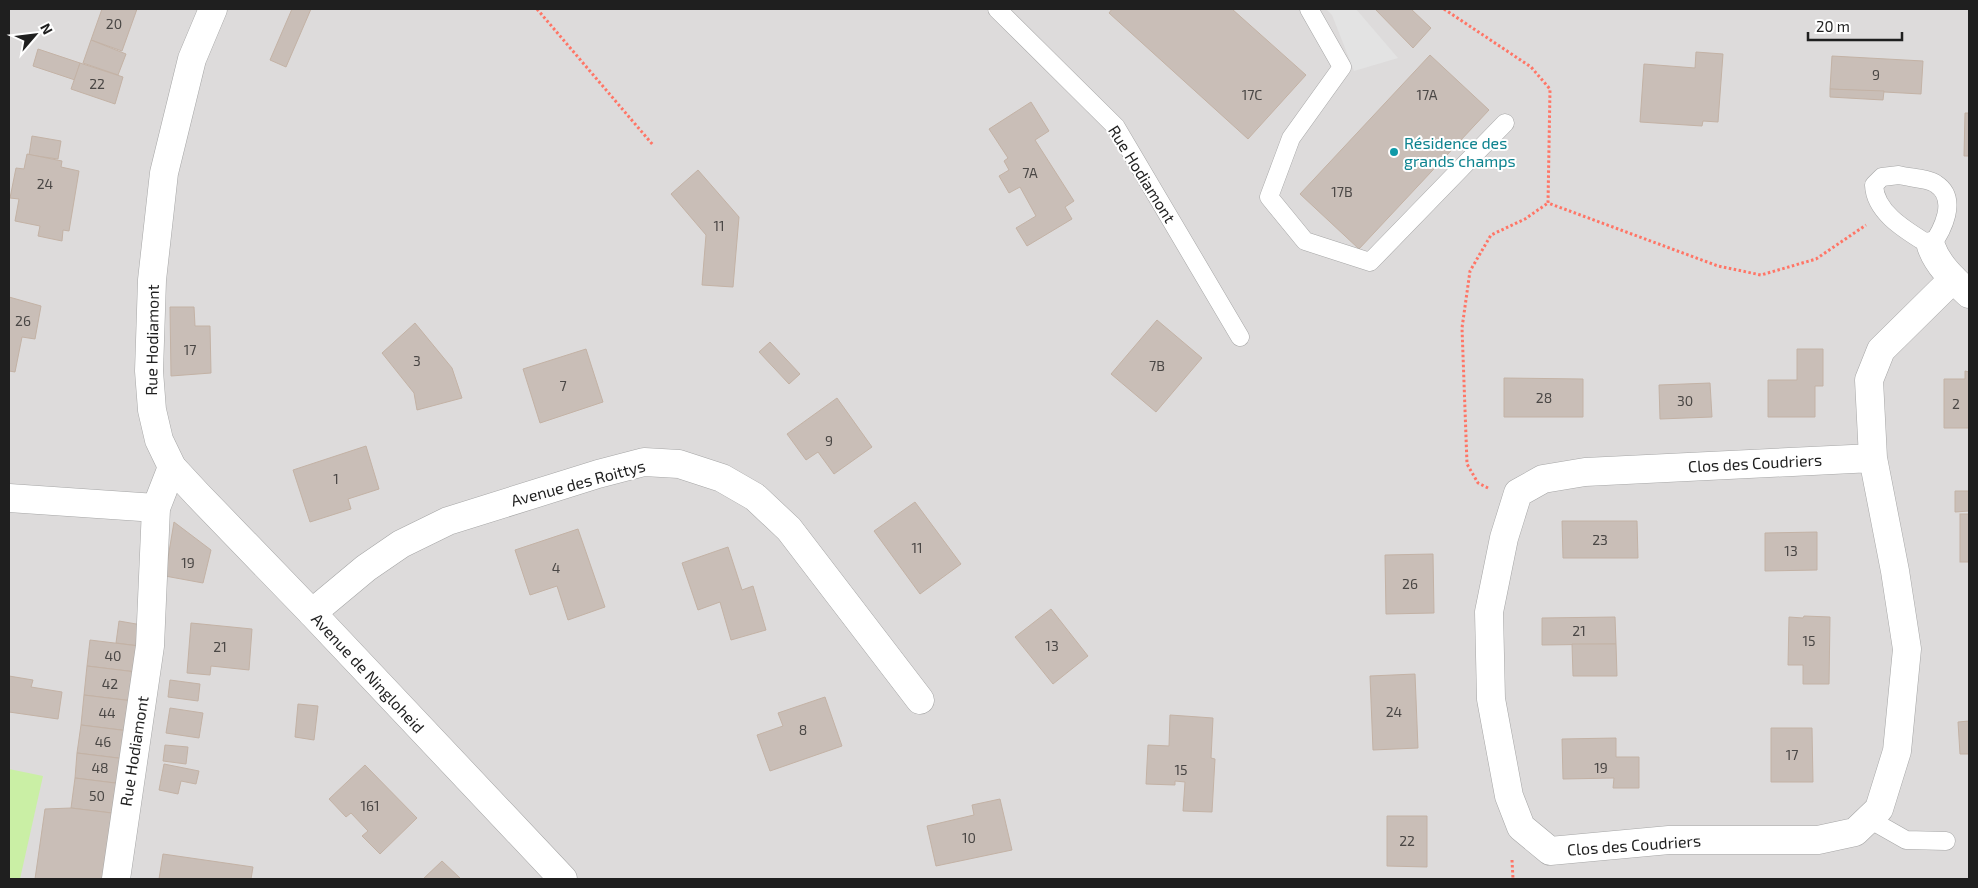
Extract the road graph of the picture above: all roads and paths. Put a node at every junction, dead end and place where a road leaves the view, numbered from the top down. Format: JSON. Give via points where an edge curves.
{"nodes":[{"id":1,"x":213,"y":9,"type":"edge"},
{"id":2,"x":536,"y":9,"type":"edge"},
{"id":3,"x":997,"y":9,"type":"edge"},
{"id":4,"x":1308,"y":9,"type":"edge"},
{"id":5,"x":1444,"y":9,"type":"edge"},
{"id":6,"x":1505,"y":123,"type":"dead end"},
{"id":7,"x":653,"y":145,"type":"dead end"},
{"id":8,"x":1548,"y":203,"type":"junction"},
{"id":9,"x":1885,"y":212,"type":"junction"},
{"id":10,"x":1930,"y":246,"type":"junction"},
{"id":11,"x":1961,"y":286,"type":"edge"},
{"id":12,"x":1240,"y":337,"type":"dead end"},
{"id":13,"x":1873,"y":458,"type":"junction"},
{"id":14,"x":172,"y":467,"type":"junction"},
{"id":15,"x":9,"y":498,"type":"edge"},
{"id":16,"x":1516,"y":500,"type":"junction"},
{"id":17,"x":156,"y":508,"type":"junction"},
{"id":18,"x":312,"y":613,"type":"junction"},
{"id":19,"x":920,"y":700,"type":"dead end"},
{"id":20,"x":1869,"y":818,"type":"junction"},
{"id":21,"x":1946,"y":841,"type":"dead end"},
{"id":22,"x":116,"y":879,"type":"edge"},
{"id":23,"x":563,"y":879,"type":"edge"}],
"edges":[{"from":1,"to":14,"type":"street","name":"Rue Hodiamont","via":[[192,59],[164,174],[152,280],[149,371],[152,410],[159,440]]},
{"from":2,"to":7,"type":"path"},
{"from":3,"to":12,"type":"lane","name":"Rue Hodiamont","via":[[1116,127]]},
{"from":4,"to":6,"type":"lane","via":[[1342,67],[1291,138],[1269,197],[1305,241],[1370,262]]},
{"from":5,"to":8,"type":"path","via":[[1531,67],[1550,89]]},
{"from":8,"to":9,"type":"path","via":[[1718,266],[1761,275],[1816,259]]},
{"from":8,"to":16,"type":"path","via":[[1525,219],[1491,235],[1470,272],[1462,328],[1467,464],[1478,483]]},
{"from":9,"to":10,"type":"lane"},
{"from":9,"to":10,"type":"lane","via":[[1874,196],[1874,185],[1882,177],[1899,175],[1936,184],[1944,193],[1948,206],[1943,229]]},
{"from":10,"to":11,"type":"street","via":[[1934,256]]},
{"from":11,"to":13,"type":"street","name":"Clos des Coudriers","via":[[1881,350],[1869,380]]},
{"from":13,"to":16,"type":"street","name":"Clos des Coudriers","via":[[1586,472],[1542,479],[1518,493]]},
{"from":13,"to":20,"type":"street","name":"Clos des Coudriers","via":[[1907,649],[1897,751],[1879,809]]},
{"from":14,"to":17,"type":"street","name":"Rue Hodiamont"},
{"from":14,"to":18,"type":"street","name":"Avenue de Ningloheid"},
{"from":15,"to":17,"type":"street"},
{"from":16,"to":20,"type":"street","name":"Clos des Coudriers","via":[[1504,538],[1489,612],[1491,699],[1509,796],[1521,826],[1550,851],[1669,840],[1818,840],[1855,832]]},
{"from":17,"to":22,"type":"street","name":"Rue Hodiamont","via":[[150,646]]},
{"from":18,"to":19,"type":"street","name":"Avenue des Roittys","via":[[401,544],[448,521],[644,462],[679,464],[722,478],[755,497],[789,529]]},
{"from":18,"to":23,"type":"street","name":"Avenue de Ningloheid"},
{"from":20,"to":21,"type":"lane","via":[[1906,840]]}]}
